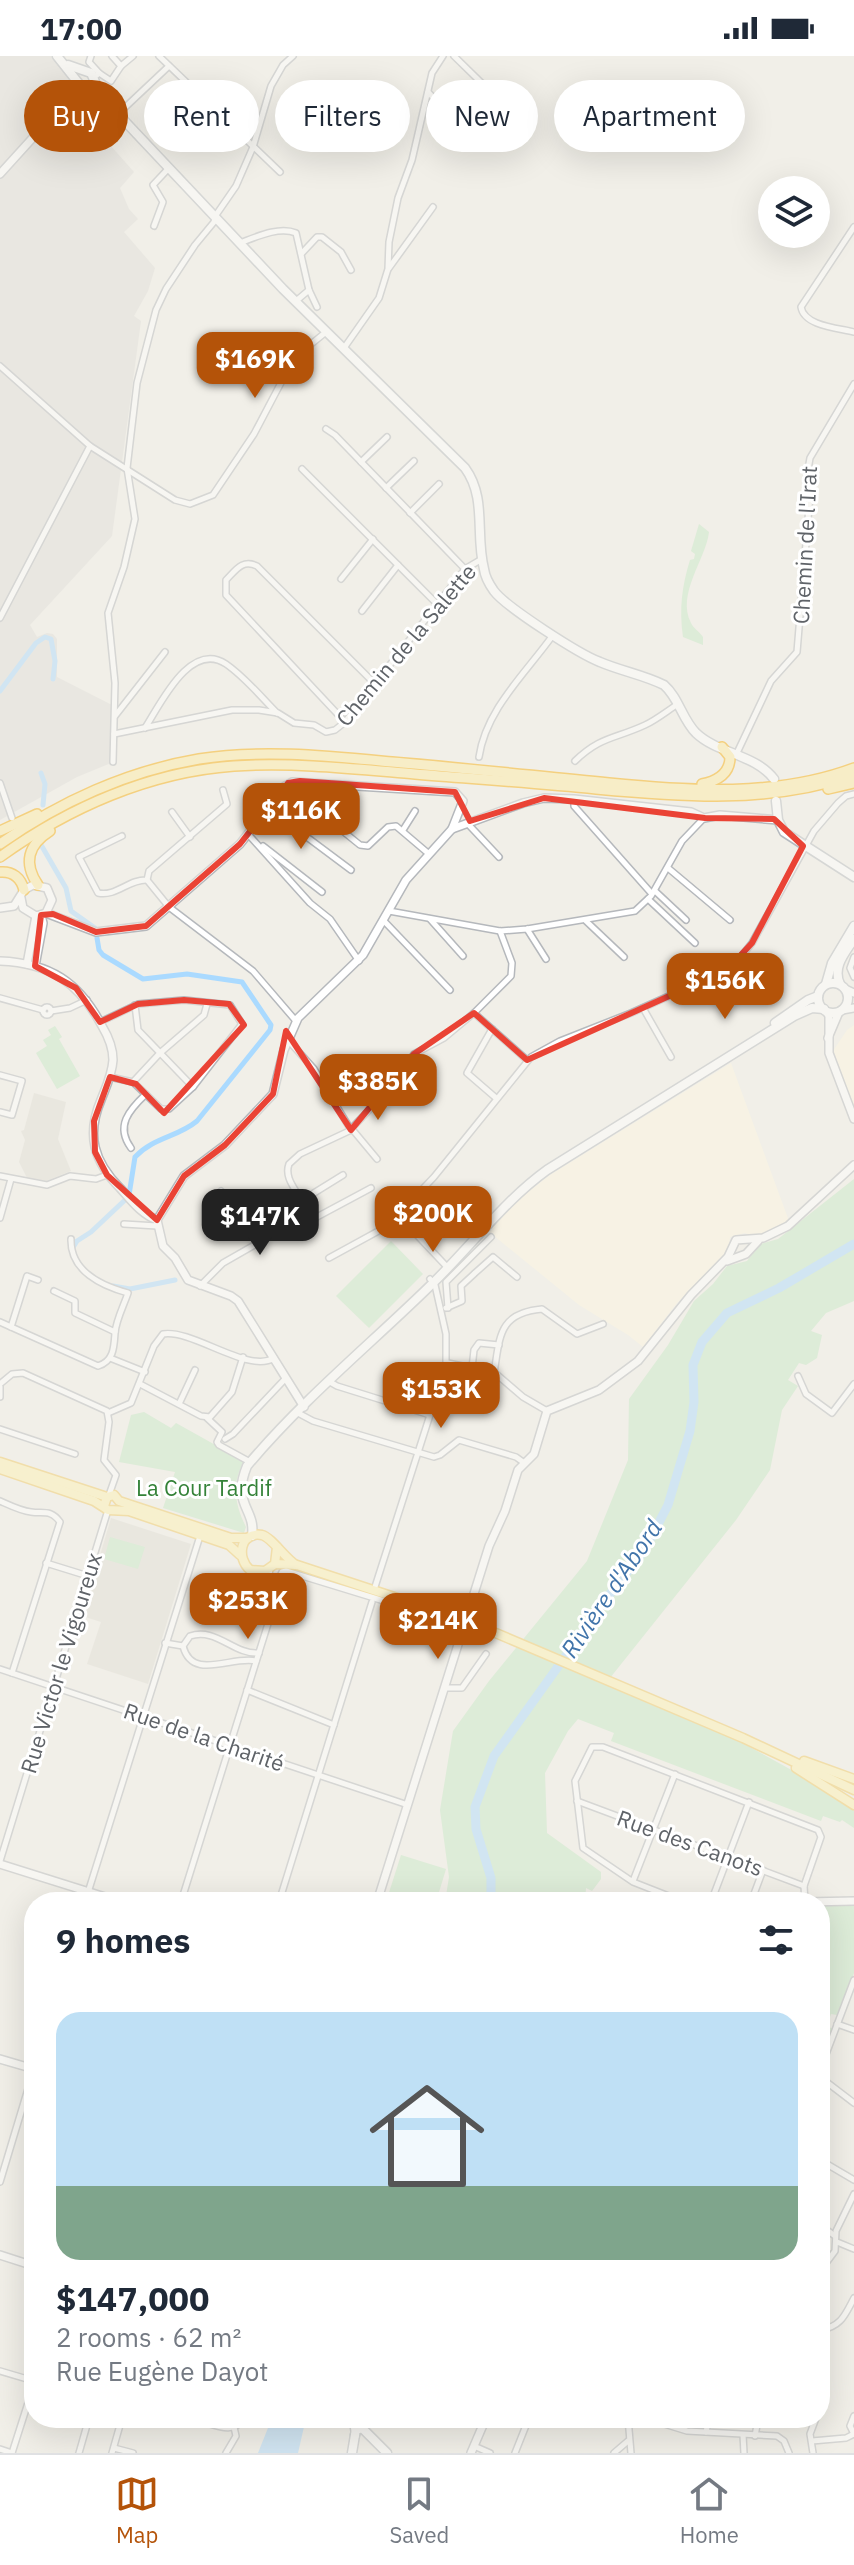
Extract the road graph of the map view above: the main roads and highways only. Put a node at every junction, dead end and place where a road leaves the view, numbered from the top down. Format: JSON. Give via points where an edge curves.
{"nodes":[{"id":1,"x":57,"y":56,"type":"edge"},
{"id":2,"x":688,"y":720,"type":"junction"},
{"id":3,"x":704,"y":738,"type":"junction"},
{"id":4,"x":722,"y":747,"type":"junction"},
{"id":5,"x":738,"y":751,"type":"junction"},
{"id":6,"x":854,"y":768,"type":"edge"},
{"id":7,"x":854,"y":775,"type":"edge"},
{"id":8,"x":166,"y":777,"type":"junction"},
{"id":9,"x":576,"y":780,"type":"junction"},
{"id":10,"x":854,"y":783,"type":"edge"},
{"id":11,"x":85,"y":794,"type":"junction"},
{"id":12,"x":761,"y":795,"type":"junction"},
{"id":13,"x":776,"y":801,"type":"dead end"},
{"id":14,"x":0,"y":831,"type":"edge"},
{"id":15,"x":0,"y":844,"type":"edge"},
{"id":16,"x":0,"y":857,"type":"edge"},
{"id":17,"x":830,"y":862,"type":"junction"},
{"id":18,"x":854,"y":871,"type":"edge"},
{"id":19,"x":0,"y":872,"type":"edge"},
{"id":20,"x":854,"y":877,"type":"edge"},
{"id":21,"x":38,"y":885,"type":"road end"},
{"id":22,"x":23,"y":894,"type":"road end"},
{"id":23,"x":854,"y":926,"type":"edge"},
{"id":24,"x":854,"y":939,"type":"edge"},
{"id":25,"x":826,"y":984,"type":"junction"},
{"id":26,"x":847,"y":989,"type":"edge"},
{"id":27,"x":818,"y":996,"type":"junction"},
{"id":28,"x":825,"y":1010,"type":"junction"},
{"id":29,"x":723,"y":1061,"type":"junction"},
{"id":30,"x":0,"y":1462,"type":"edge"},
{"id":31,"x":0,"y":1469,"type":"edge"},
{"id":32,"x":110,"y":1503,"type":"junction"},
{"id":33,"x":248,"y":1513,"type":"junction"},
{"id":34,"x":250,"y":1537,"type":"junction"},
{"id":35,"x":268,"y":1537,"type":"junction"},
{"id":36,"x":277,"y":1547,"type":"junction"},
{"id":37,"x":240,"y":1555,"type":"junction"},
{"id":38,"x":297,"y":1565,"type":"junction"},
{"id":39,"x":272,"y":1566,"type":"junction"},
{"id":40,"x":743,"y":1738,"type":"junction"},
{"id":41,"x":854,"y":1779,"type":"edge"},
{"id":42,"x":854,"y":1790,"type":"edge"},
{"id":43,"x":854,"y":1805,"type":"edge"},
{"id":44,"x":352,"y":2450,"type":"edge"},
{"id":45,"x":387,"y":2453,"type":"edge"}],
"edges":[{"from":1,"to":2,"type":"main road","via":[[87,79],[239,243],[465,468],[479,499],[482,559],[494,592],[601,663],[659,682],[671,691]]},
{"from":2,"to":3,"type":"main road"},
{"from":2,"to":5,"type":"main road"},
{"from":3,"to":4,"type":"main road"},
{"from":3,"to":5,"type":"main road"},
{"from":4,"to":5,"type":"main road"},
{"from":4,"to":9,"type":"highway","via":[[730,757],[727,771],[713,782]]},
{"from":6,"to":9,"type":"highway","via":[[814,780],[740,789]]},
{"from":7,"to":12,"type":"highway"},
{"from":8,"to":12,"type":"highway","via":[[227,766],[271,765],[683,796]]},
{"from":8,"to":16,"type":"highway","via":[[89,804]]},
{"from":8,"to":21,"type":"highway","via":[[39,838],[29,861]]},
{"from":9,"to":11,"type":"highway","via":[[361,759],[235,755],[163,767]]},
{"from":10,"to":12,"type":"highway"},
{"from":11,"to":14,"type":"highway"},
{"from":11,"to":15,"type":"highway"},
{"from":13,"to":17,"type":"main road","via":[[784,832]]},
{"from":17,"to":18,"type":"main road"},
{"from":17,"to":20,"type":"main road"},
{"from":19,"to":22,"type":"highway","via":[[18,878]]},
{"from":23,"to":25,"type":"main road"},
{"from":24,"to":26,"type":"main road","via":[[836,973]]},
{"from":25,"to":26,"type":"main road","via":[[835,982]]},
{"from":25,"to":27,"type":"main road"},
{"from":26,"to":28,"type":"main road","via":[[840,1011]]},
{"from":27,"to":28,"type":"main road"},
{"from":27,"to":29,"type":"main road"},
{"from":28,"to":29,"type":"main road","via":[[803,1011]]},
{"from":29,"to":33,"type":"main road","via":[[520,1191],[250,1462],[240,1487]]},
{"from":30,"to":32,"type":"main road"},
{"from":31,"to":32,"type":"main road"},
{"from":32,"to":34,"type":"main road","via":[[231,1538]]},
{"from":32,"to":37,"type":"main road","via":[[229,1545]]},
{"from":33,"to":34,"type":"main road"},
{"from":33,"to":35,"type":"main road"},
{"from":34,"to":35,"type":"main road"},
{"from":34,"to":37,"type":"main road"},
{"from":35,"to":36,"type":"main road"},
{"from":36,"to":38,"type":"main road"},
{"from":36,"to":39,"type":"main road"},
{"from":37,"to":39,"type":"main road","via":[[246,1567],[259,1572]]},
{"from":38,"to":39,"type":"main road"},
{"from":38,"to":40,"type":"main road","bridge":true,"via":[[458,1618]]},
{"from":40,"to":41,"type":"main road"},
{"from":40,"to":42,"type":"main road"},
{"from":40,"to":43,"type":"main road"},
{"from":44,"to":45,"type":"main road","via":[[362,2435]]}]}
